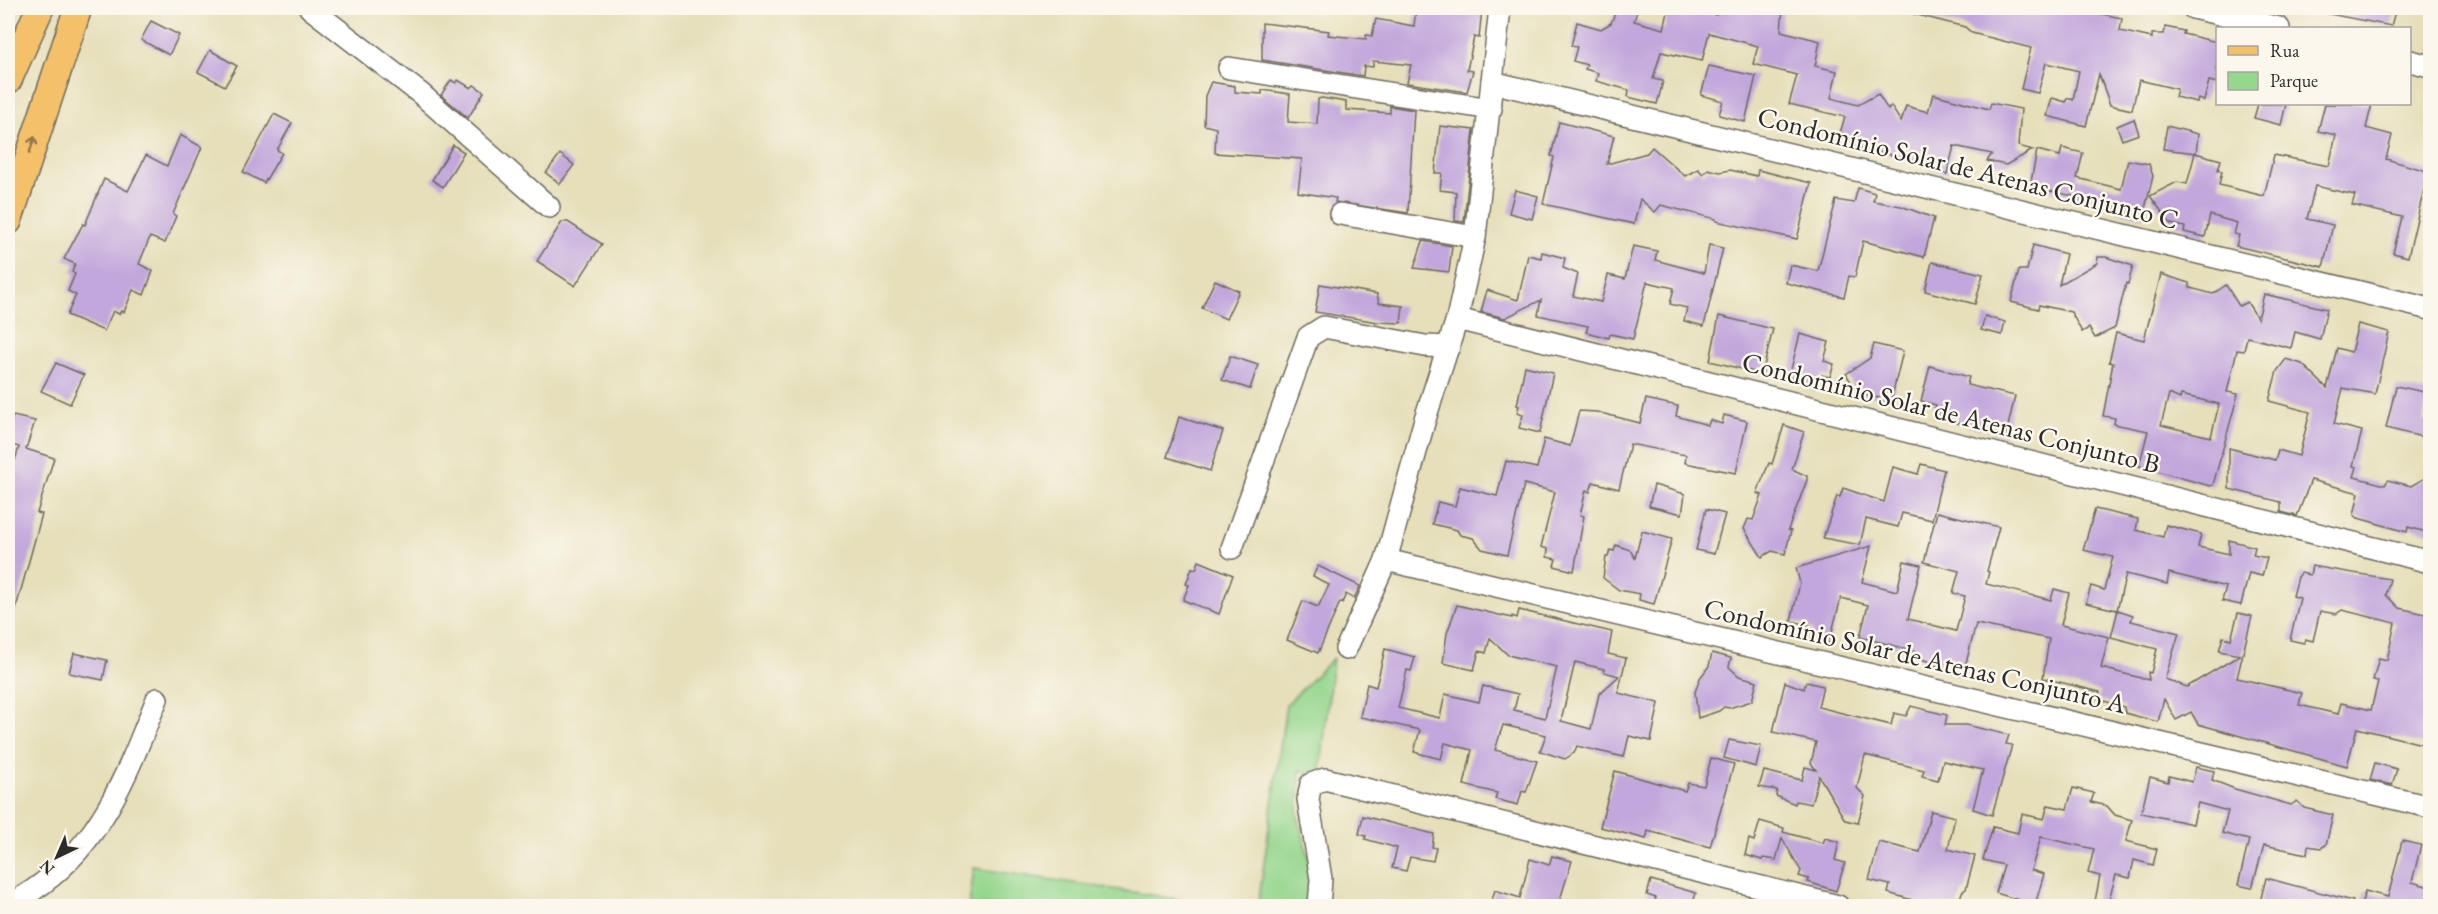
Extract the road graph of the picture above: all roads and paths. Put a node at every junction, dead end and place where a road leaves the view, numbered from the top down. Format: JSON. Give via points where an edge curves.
{"nodes":[{"id":1,"x":40,"y":8,"type":"edge"},
{"id":2,"x":78,"y":8,"type":"edge"},
{"id":3,"x":310,"y":8,"type":"edge"},
{"id":4,"x":1500,"y":8,"type":"edge"},
{"id":5,"x":2193,"y":8,"type":"edge"},
{"id":6,"x":2275,"y":27,"type":"edge"},
{"id":7,"x":2411,"y":61,"type":"edge"},
{"id":8,"x":2430,"y":66,"type":"edge"},
{"id":9,"x":1229,"y":68,"type":"dead end"},
{"id":10,"x":8,"y":80,"type":"edge"},
{"id":11,"x":1492,"y":82,"type":"junction"},
{"id":12,"x":1491,"y":109,"type":"junction"},
{"id":13,"x":549,"y":207,"type":"dead end"},
{"id":14,"x":1340,"y":214,"type":"dead end"},
{"id":15,"x":8,"y":221,"type":"edge"},
{"id":16,"x":1475,"y":237,"type":"junction"},
{"id":17,"x":2430,"y":309,"type":"edge"},
{"id":18,"x":1457,"y":319,"type":"junction"},
{"id":19,"x":1449,"y":347,"type":"junction"},
{"id":20,"x":1232,"y":548,"type":"dead end"},
{"id":21,"x":1386,"y":560,"type":"junction"},
{"id":22,"x":2430,"y":562,"type":"edge"},
{"id":23,"x":1346,"y":649,"type":"dead end"},
{"id":24,"x":157,"y":699,"type":"dead end"},
{"id":25,"x":2430,"y":807,"type":"edge"},
{"id":26,"x":8,"y":903,"type":"edge"},
{"id":27,"x":1319,"y":906,"type":"edge"},
{"id":28,"x":1838,"y":906,"type":"edge"}],
"edges":[{"from":1,"to":10,"type":"main road"},
{"from":15,"to":2,"type":"main road","one_way":true},
{"from":3,"to":13,"type":"street","via":[[421,94]]},
{"from":4,"to":11,"type":"street"},
{"from":5,"to":6,"type":"street"},
{"from":7,"to":8,"type":"street"},
{"from":9,"to":12,"type":"street"},
{"from":11,"to":12,"type":"street"},
{"from":11,"to":17,"type":"street","name":"Condomínio Solar de Atenas Conjunto C"},
{"from":12,"to":16,"type":"street"},
{"from":14,"to":16,"type":"street"},
{"from":16,"to":18,"type":"street"},
{"from":18,"to":19,"type":"street"},
{"from":18,"to":22,"type":"street","name":"Condomínio Solar de Atenas Conjunto B"},
{"from":19,"to":20,"type":"street","via":[[1324,327],[1308,337]]},
{"from":19,"to":21,"type":"street"},
{"from":21,"to":23,"type":"street"},
{"from":21,"to":25,"type":"street","name":"Condomínio Solar de Atenas Conjunto A"},
{"from":24,"to":26,"type":"street","via":[[118,794],[96,831],[57,873]]},
{"from":27,"to":28,"type":"street","via":[[1321,879],[1308,799],[1311,784],[1325,779]]}]}
